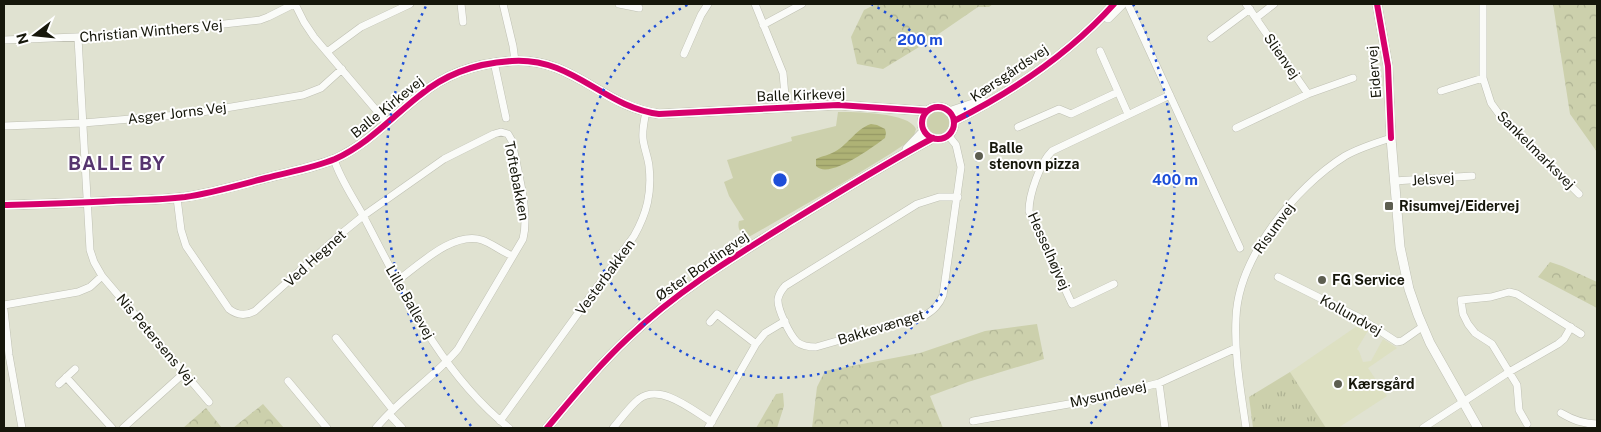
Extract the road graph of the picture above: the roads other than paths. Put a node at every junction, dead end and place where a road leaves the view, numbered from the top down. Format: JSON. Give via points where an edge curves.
{"nodes":[{"id":1,"x":294,"y":4,"type":"edge"},
{"id":2,"x":410,"y":4,"type":"edge"},
{"id":3,"x":461,"y":4,"type":"edge"},
{"id":4,"x":503,"y":4,"type":"edge"},
{"id":5,"x":619,"y":4,"type":"edge"},
{"id":6,"x":708,"y":4,"type":"edge"},
{"id":7,"x":755,"y":4,"type":"edge"},
{"id":8,"x":802,"y":4,"type":"edge"},
{"id":9,"x":1114,"y":4,"type":"edge"},
{"id":10,"x":1122,"y":4,"type":"edge"},
{"id":11,"x":1128,"y":4,"type":"edge"},
{"id":12,"x":1274,"y":4,"type":"edge"},
{"id":13,"x":1377,"y":4,"type":"edge"},
{"id":14,"x":1483,"y":4,"type":"edge"},
{"id":15,"x":1248,"y":7,"type":"edge"},
{"id":16,"x":639,"y":8,"type":"dead end"},
{"id":17,"x":1256,"y":18,"type":"junction"},
{"id":18,"x":463,"y":22,"type":"dead end"},
{"id":19,"x":763,"y":25,"type":"junction"},
{"id":20,"x":78,"y":38,"type":"junction"},
{"id":21,"x":1211,"y":38,"type":"dead end"},
{"id":22,"x":4,"y":40,"type":"edge"},
{"id":23,"x":1074,"y":41,"type":"junction"},
{"id":24,"x":1100,"y":51,"type":"dead end"},
{"id":25,"x":327,"y":52,"type":"junction"},
{"id":26,"x":684,"y":54,"type":"dead end"},
{"id":27,"x":515,"y":61,"type":"junction"},
{"id":28,"x":494,"y":62,"type":"junction"},
{"id":29,"x":342,"y":69,"type":"junction"},
{"id":30,"x":1353,"y":78,"type":"dead end"},
{"id":31,"x":1483,"y":78,"type":"junction"},
{"id":32,"x":1441,"y":91,"type":"dead end"},
{"id":33,"x":1118,"y":92,"type":"junction"},
{"id":34,"x":1002,"y":94,"type":"junction"},
{"id":35,"x":1170,"y":94,"type":"junction"},
{"id":36,"x":1308,"y":94,"type":"junction"},
{"id":37,"x":786,"y":107,"type":"junction"},
{"id":38,"x":896,"y":109,"type":"junction"},
{"id":39,"x":927,"y":111,"type":"junction"},
{"id":40,"x":646,"y":112,"type":"junction"},
{"id":41,"x":949,"y":112,"type":"junction"},
{"id":42,"x":1128,"y":114,"type":"junction"},
{"id":43,"x":506,"y":118,"type":"dead end"},
{"id":44,"x":954,"y":121,"type":"junction"},
{"id":45,"x":83,"y":123,"type":"junction"},
{"id":46,"x":388,"y":124,"type":"junction"},
{"id":47,"x":4,"y":126,"type":"edge"},
{"id":48,"x":923,"y":126,"type":"junction"},
{"id":49,"x":1018,"y":127,"type":"dead end"},
{"id":50,"x":1236,"y":128,"type":"dead end"},
{"id":51,"x":508,"y":134,"type":"joint"},
{"id":52,"x":948,"y":135,"type":"junction"},
{"id":53,"x":933,"y":138,"type":"junction"},
{"id":54,"x":1391,"y":138,"type":"junction"},
{"id":55,"x":897,"y":157,"type":"junction"},
{"id":56,"x":334,"y":159,"type":"junction"},
{"id":57,"x":1472,"y":176,"type":"dead end"},
{"id":58,"x":1394,"y":181,"type":"junction"},
{"id":59,"x":1579,"y":194,"type":"dead end"},
{"id":60,"x":177,"y":198,"type":"junction"},
{"id":61,"x":958,"y":198,"type":"junction"},
{"id":62,"x":88,"y":202,"type":"junction"},
{"id":63,"x":4,"y":205,"type":"edge"},
{"id":64,"x":363,"y":216,"type":"junction"},
{"id":65,"x":1240,"y":248,"type":"dead end"},
{"id":66,"x":513,"y":256,"type":"junction"},
{"id":67,"x":102,"y":276,"type":"junction"},
{"id":68,"x":1278,"y":277,"type":"dead end"},
{"id":69,"x":397,"y":281,"type":"junction"},
{"id":70,"x":1114,"y":284,"type":"dead end"},
{"id":71,"x":4,"y":305,"type":"edge"},
{"id":72,"x":4,"y":310,"type":"edge"},
{"id":73,"x":785,"y":321,"type":"junction"},
{"id":74,"x":710,"y":322,"type":"dead end"},
{"id":75,"x":1422,"y":327,"type":"junction"},
{"id":76,"x":1571,"y":327,"type":"junction"},
{"id":77,"x":1581,"y":334,"type":"dead end"},
{"id":78,"x":336,"y":338,"type":"dead end"},
{"id":79,"x":756,"y":344,"type":"junction"},
{"id":80,"x":1236,"y":348,"type":"junction"},
{"id":81,"x":446,"y":362,"type":"junction"},
{"id":82,"x":75,"y":369,"type":"dead end"},
{"id":83,"x":1509,"y":372,"type":"junction"},
{"id":84,"x":184,"y":374,"type":"junction"},
{"id":85,"x":66,"y":377,"type":"junction"},
{"id":86,"x":288,"y":382,"type":"dead end"},
{"id":87,"x":1159,"y":383,"type":"junction"},
{"id":88,"x":58,"y":384,"type":"dead end"},
{"id":89,"x":209,"y":402,"type":"dead end"},
{"id":90,"x":1463,"y":402,"type":"junction"},
{"id":91,"x":391,"y":412,"type":"junction"},
{"id":92,"x":1561,"y":413,"type":"dead end"},
{"id":93,"x":500,"y":421,"type":"junction"},
{"id":94,"x":973,"y":421,"type":"dead end"},
{"id":95,"x":1527,"y":424,"type":"dead end"},
{"id":96,"x":1597,"y":424,"type":"edge"},
{"id":97,"x":710,"y":425,"type":"edge"},
{"id":98,"x":22,"y":428,"type":"edge"},
{"id":99,"x":112,"y":428,"type":"edge"},
{"id":100,"x":123,"y":428,"type":"edge"},
{"id":101,"x":327,"y":428,"type":"edge"},
{"id":102,"x":376,"y":428,"type":"edge"},
{"id":103,"x":402,"y":428,"type":"edge"},
{"id":104,"x":509,"y":428,"type":"edge"},
{"id":105,"x":547,"y":428,"type":"edge"},
{"id":106,"x":613,"y":428,"type":"edge"},
{"id":107,"x":1165,"y":428,"type":"edge"},
{"id":108,"x":1246,"y":428,"type":"edge"},
{"id":109,"x":1423,"y":428,"type":"edge"},
{"id":110,"x":1478,"y":428,"type":"edge"}],
"edges":[{"from":1,"to":20,"type":"street","name":"Christian Winthers Vej","via":[[260,20]]},
{"from":1,"to":25,"type":"street"},
{"from":2,"to":25,"type":"street","via":[[361,28]]},
{"from":3,"to":18,"type":"street"},
{"from":4,"to":27,"type":"street"},
{"from":5,"to":16,"type":"street"},
{"from":6,"to":26,"type":"street"},
{"from":7,"to":19,"type":"street"},
{"from":8,"to":19,"type":"street"},
{"from":9,"to":23,"type":"street","name":"Kærsgårdsvej"},
{"from":10,"to":23,"type":"street","name":"Kærsgårdsvej","via":[[1110,17]]},
{"from":11,"to":35,"type":"street"},
{"from":12,"to":17,"type":"street","name":"Slienvej"},
{"from":13,"to":54,"type":"street","name":"Eidervej","via":[[1388,66]]},
{"from":14,"to":31,"type":"street","name":"Sankelmarksvej"},
{"from":15,"to":17,"type":"street","name":"Slienvej"},
{"from":15,"to":21,"type":"street","name":"Slienvej"},
{"from":17,"to":36,"type":"street","name":"Slienvej"},
{"from":19,"to":37,"type":"street","via":[[783,73]]},
{"from":20,"to":22,"type":"street","name":"Christian Winthers Vej"},
{"from":20,"to":45,"type":"street","name":"Nis Petersens Vej"},
{"from":23,"to":34,"type":"street","name":"Kærsgårdsvej","via":[[1033,75]]},
{"from":24,"to":33,"type":"street"},
{"from":25,"to":29,"type":"street"},
{"from":27,"to":28,"type":"street","name":"Balle Kirkevej"},
{"from":27,"to":40,"type":"street","name":"Balle Kirkevej","via":[[558,68],[631,108]]},
{"from":28,"to":43,"type":"street"},
{"from":28,"to":46,"type":"street","name":"Balle Kirkevej","via":[[456,72],[438,82]]},
{"from":29,"to":45,"type":"street","name":"Asger Jorns Vej","via":[[321,88],[303,95],[190,114]]},
{"from":29,"to":46,"type":"street"},
{"from":30,"to":36,"type":"street","name":"Slienvej"},
{"from":31,"to":32,"type":"street"},
{"from":31,"to":59,"type":"street","name":"Sankelmarksvej","via":[[1499,114]]},
{"from":33,"to":42,"type":"street"},
{"from":33,"to":49,"type":"street","via":[[1071,114],[1059,109]]},
{"from":34,"to":41,"type":"street","name":"Kærsgårdsvej"},
{"from":34,"to":44,"type":"street","name":"Kærsgårdsvej"},
{"from":35,"to":42,"type":"street","name":"Hesselhøjvej"},
{"from":35,"to":65,"type":"street"},
{"from":36,"to":50,"type":"street","name":"Slienvej"},
{"from":37,"to":38,"type":"street","name":"Balle Kirkevej","via":[[838,105]]},
{"from":37,"to":40,"type":"street","name":"Balle Kirkevej","via":[[671,114]]},
{"from":38,"to":39,"type":"street","name":"Balle Kirkevej"},
{"from":38,"to":48,"type":"street","name":"Balle Kirkevej"},
{"from":39,"to":41,"type":"street","via":[[938,107]]},
{"from":39,"to":48,"type":"street"},
{"from":40,"to":93,"type":"street","name":"Vesterbakken","via":[[643,138],[650,182],[644,220]]},
{"from":41,"to":44,"type":"street"},
{"from":42,"to":70,"type":"street","name":"Hesselhøjvej","via":[[1052,151],[1045,158],[1029,201],[1029,211],[1072,304]]},
{"from":44,"to":52,"type":"street"},
{"from":45,"to":47,"type":"street","name":"Asger Jorns Vej"},
{"from":45,"to":62,"type":"street","name":"Nis Petersens Vej"},
{"from":46,"to":56,"type":"street","name":"Balle Kirkevej","via":[[368,140]]},
{"from":48,"to":53,"type":"street"},
{"from":48,"to":55,"type":"street","name":"Øster Bordingvej"},
{"from":51,"to":64,"type":"street","name":"Ved Hegnet","via":[[494,134],[444,159]]},
{"from":51,"to":66,"type":"street","name":"Toftebakken","via":[[512,141],[526,227],[523,240]]},
{"from":52,"to":53,"type":"street"},
{"from":52,"to":61,"type":"street","name":"Bakkevænget","via":[[956,145],[961,167]]},
{"from":53,"to":55,"type":"street","name":"Øster Bordingvej"},
{"from":54,"to":58,"type":"street","name":"Eidervej"},
{"from":54,"to":80,"type":"street","name":"Risumvej","via":[[1346,156],[1324,171],[1307,185],[1267,234],[1254,254],[1238,297]]},
{"from":55,"to":105,"type":"street","name":"Øster Bordingvej","via":[[694,283],[628,337]]},
{"from":56,"to":60,"type":"street","name":"Balle Kirkevej"},
{"from":56,"to":64,"type":"street","name":"Lille Ballevej"},
{"from":57,"to":58,"type":"street","name":"Jelsvej"},
{"from":58,"to":75,"type":"street","name":"Eidervej","via":[[1404,266]]},
{"from":60,"to":62,"type":"street","name":"Balle Kirkevej"},
{"from":60,"to":64,"type":"street","name":"Ved Hegnet","via":[[186,246],[227,307],[242,315],[255,311]]},
{"from":61,"to":73,"type":"street","name":"Bakkevænget","via":[[939,197],[917,204],[785,286],[778,298],[778,306]]},
{"from":61,"to":73,"type":"street","name":"Bakkevænget","via":[[943,295],[934,310],[924,316],[816,347],[798,343]]},
{"from":62,"to":63,"type":"street","name":"Balle Kirkevej"},
{"from":62,"to":67,"type":"street","name":"Nis Petersens Vej","via":[[90,250]]},
{"from":64,"to":69,"type":"street","name":"Lille Ballevej"},
{"from":66,"to":69,"type":"street","via":[[485,241],[465,239],[444,247]]},
{"from":66,"to":81,"type":"street","name":"Toftebakken","via":[[458,348]]},
{"from":67,"to":71,"type":"street","via":[[78,292]]},
{"from":67,"to":84,"type":"street","name":"Nis Petersens Vej"},
{"from":68,"to":75,"type":"street","name":"Kollundvej","via":[[1360,318],[1397,342]]},
{"from":69,"to":81,"type":"street","name":"Lille Ballevej"},
{"from":72,"to":98,"type":"street","via":[[8,355]]},
{"from":73,"to":79,"type":"street","via":[[765,333]]},
{"from":74,"to":79,"type":"street","via":[[717,314]]},
{"from":75,"to":90,"type":"street","name":"Eidervej"},
{"from":76,"to":77,"type":"street"},
{"from":76,"to":83,"type":"street","via":[[1558,344]]},
{"from":76,"to":83,"type":"street","via":[[1509,292],[1461,300],[1468,324],[1492,344]]},
{"from":78,"to":91,"type":"street"},
{"from":79,"to":97,"type":"street"},
{"from":80,"to":87,"type":"street","name":"Mysundevej"},
{"from":80,"to":108,"type":"street","name":"Risumvej"},
{"from":81,"to":91,"type":"street","name":"Toftebakken"},
{"from":81,"to":93,"type":"street","name":"Lille Ballevej"},
{"from":82,"to":85,"type":"street"},
{"from":83,"to":90,"type":"street"},
{"from":83,"to":95,"type":"street","via":[[1517,385],[1519,410]]},
{"from":84,"to":89,"type":"street","name":"Nis Petersens Vej"},
{"from":84,"to":100,"type":"street"},
{"from":85,"to":88,"type":"street"},
{"from":85,"to":99,"type":"street"},
{"from":86,"to":101,"type":"street"},
{"from":87,"to":94,"type":"street","name":"Mysundevej"},
{"from":87,"to":107,"type":"street"},
{"from":90,"to":109,"type":"street"},
{"from":90,"to":110,"type":"street","name":"Eidervej"},
{"from":91,"to":102,"type":"street","name":"Toftebakken"},
{"from":91,"to":103,"type":"street"},
{"from":92,"to":96,"type":"street","via":[[1576,421]]},
{"from":93,"to":104,"type":"street","name":"Lille Ballevej"},
{"from":97,"to":106,"type":"street","via":[[668,396],[648,394],[634,403]]}]}
